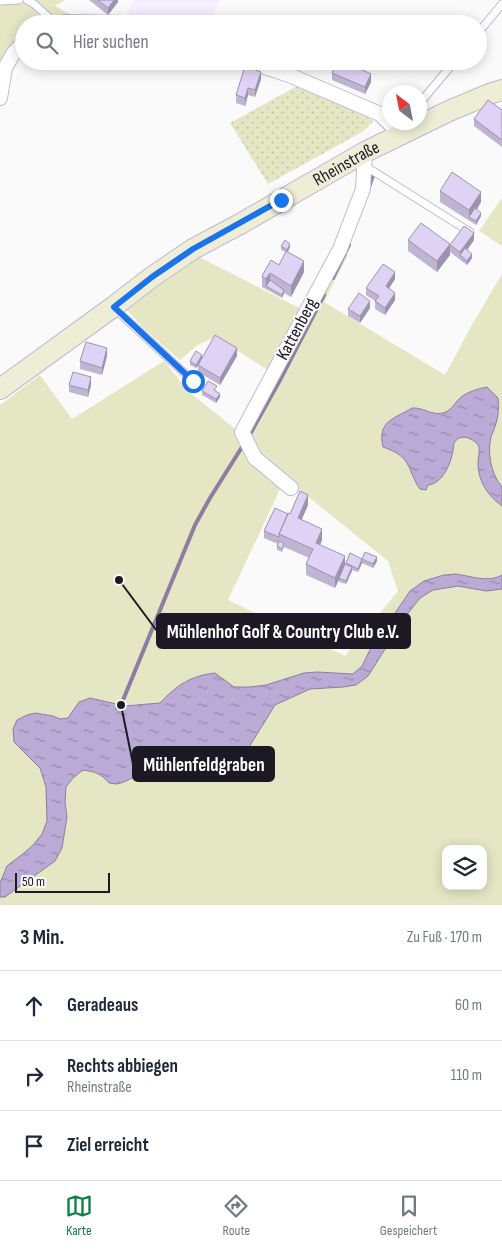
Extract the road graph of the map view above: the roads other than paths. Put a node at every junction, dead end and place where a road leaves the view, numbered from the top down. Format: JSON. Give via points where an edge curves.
{"nodes":[{"id":1,"x":19,"y":0,"type":"edge"},
{"id":2,"x":27,"y":0,"type":"edge"},
{"id":3,"x":0,"y":1,"type":"edge"},
{"id":4,"x":502,"y":4,"type":"edge"},
{"id":5,"x":46,"y":15,"type":"edge"},
{"id":6,"x":487,"y":22,"type":"edge"},
{"id":7,"x":15,"y":52,"type":"edge"},
{"id":8,"x":274,"y":70,"type":"edge"},
{"id":9,"x":447,"y":70,"type":"edge"},
{"id":10,"x":502,"y":90,"type":"edge"},
{"id":11,"x":427,"y":94,"type":"edge"},
{"id":12,"x":0,"y":98,"type":"edge"},
{"id":13,"x":382,"y":115,"type":"edge"},
{"id":14,"x":427,"y":119,"type":"edge"},
{"id":15,"x":401,"y":130,"type":"edge"},
{"id":16,"x":365,"y":159,"type":"junction"},
{"id":17,"x":472,"y":233,"type":"edge"},
{"id":18,"x":114,"y":307,"type":"junction"},
{"id":19,"x":193,"y":381,"type":"dead end"},
{"id":20,"x":0,"y":388,"type":"edge"},
{"id":21,"x":291,"y":488,"type":"dead end"}],
"edges":[{"from":1,"to":3,"type":"lane"},
{"from":2,"to":5,"type":"lane"},
{"from":4,"to":6,"type":"lane"},
{"from":7,"to":12,"type":"street","via":[[5,68]]},
{"from":8,"to":13,"type":"street"},
{"from":9,"to":11,"type":"lane"},
{"from":10,"to":14,"type":"main road","name":"Rheinstraße"},
{"from":15,"to":16,"type":"main road","name":"Rheinstraße"},
{"from":16,"to":17,"type":"lane"},
{"from":16,"to":18,"type":"main road","name":"Rheinstraße","via":[[193,249]]},
{"from":16,"to":21,"type":"street","name":"Kattenberg","via":[[363,190],[340,249],[242,432],[255,458]]},
{"from":18,"to":19,"type":"lane"},
{"from":18,"to":20,"type":"main road","name":"Rheinstraße"}]}
